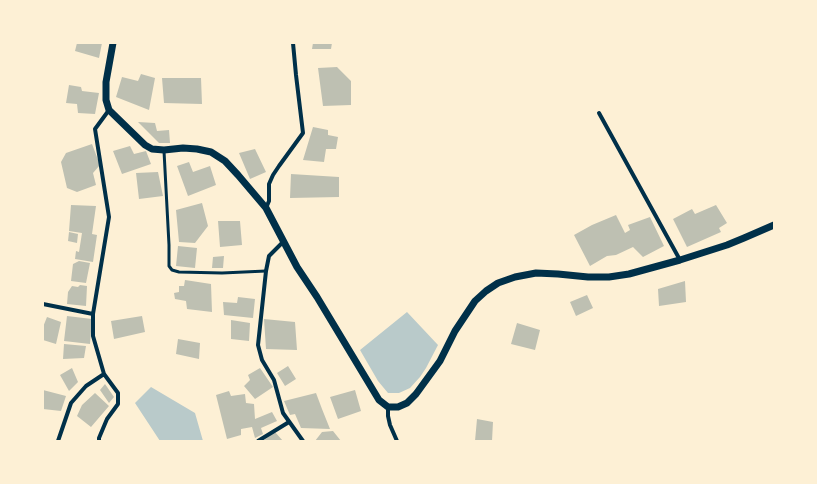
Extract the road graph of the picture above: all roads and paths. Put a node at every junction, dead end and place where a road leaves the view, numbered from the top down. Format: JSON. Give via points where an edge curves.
{"nodes":[{"id":1,"x":113,"y":43,"type":"edge"},
{"id":2,"x":293,"y":43,"type":"edge"},
{"id":3,"x":109,"y":110,"type":"junction"},
{"id":4,"x":599,"y":113,"type":"dead end"},
{"id":5,"x":164,"y":150,"type":"junction"},
{"id":6,"x":266,"y":208,"type":"junction"},
{"id":7,"x":774,"y":225,"type":"edge"},
{"id":8,"x":284,"y":241,"type":"junction"},
{"id":9,"x":680,"y":260,"type":"junction"},
{"id":10,"x":266,"y":271,"type":"junction"},
{"id":11,"x":43,"y":304,"type":"edge"},
{"id":12,"x":93,"y":314,"type":"junction"},
{"id":13,"x":104,"y":374,"type":"junction"},
{"id":14,"x":388,"y":407,"type":"junction"},
{"id":15,"x":289,"y":422,"type":"junction"},
{"id":16,"x":58,"y":441,"type":"edge"},
{"id":17,"x":99,"y":441,"type":"edge"},
{"id":18,"x":258,"y":441,"type":"edge"},
{"id":19,"x":303,"y":441,"type":"edge"},
{"id":20,"x":397,"y":441,"type":"edge"}],
"edges":[{"from":1,"to":3,"type":"street","via":[[106,82]]},
{"from":2,"to":6,"type":"street","via":[[303,134],[273,175],[269,184],[269,201]]},
{"from":3,"to":5,"type":"street","via":[[145,146]]},
{"from":3,"to":12,"type":"street","via":[[95,129],[109,217]]},
{"from":4,"to":9,"type":"street"},
{"from":5,"to":6,"type":"street","via":[[183,148],[211,152],[225,160]]},
{"from":5,"to":10,"type":"lane","via":[[169,266],[172,270],[222,273]]},
{"from":6,"to":8,"type":"street"},
{"from":7,"to":9,"type":"street"},
{"from":8,"to":10,"type":"street","via":[[269,256]]},
{"from":8,"to":14,"type":"street","via":[[297,267],[379,400]]},
{"from":9,"to":14,"type":"street","via":[[609,277],[536,273],[498,283],[475,301],[455,331],[440,361],[416,394],[407,403],[398,407]]},
{"from":10,"to":15,"type":"street","via":[[258,345],[262,360],[274,380],[282,413]]},
{"from":11,"to":12,"type":"street"},
{"from":12,"to":13,"type":"street","via":[[92,336]]},
{"from":13,"to":16,"type":"street","via":[[86,386],[71,403]]},
{"from":13,"to":17,"type":"street","via":[[118,393],[118,404],[107,419]]},
{"from":14,"to":20,"type":"street","via":[[390,425]]},
{"from":15,"to":18,"type":"street"},
{"from":15,"to":19,"type":"street"}]}
